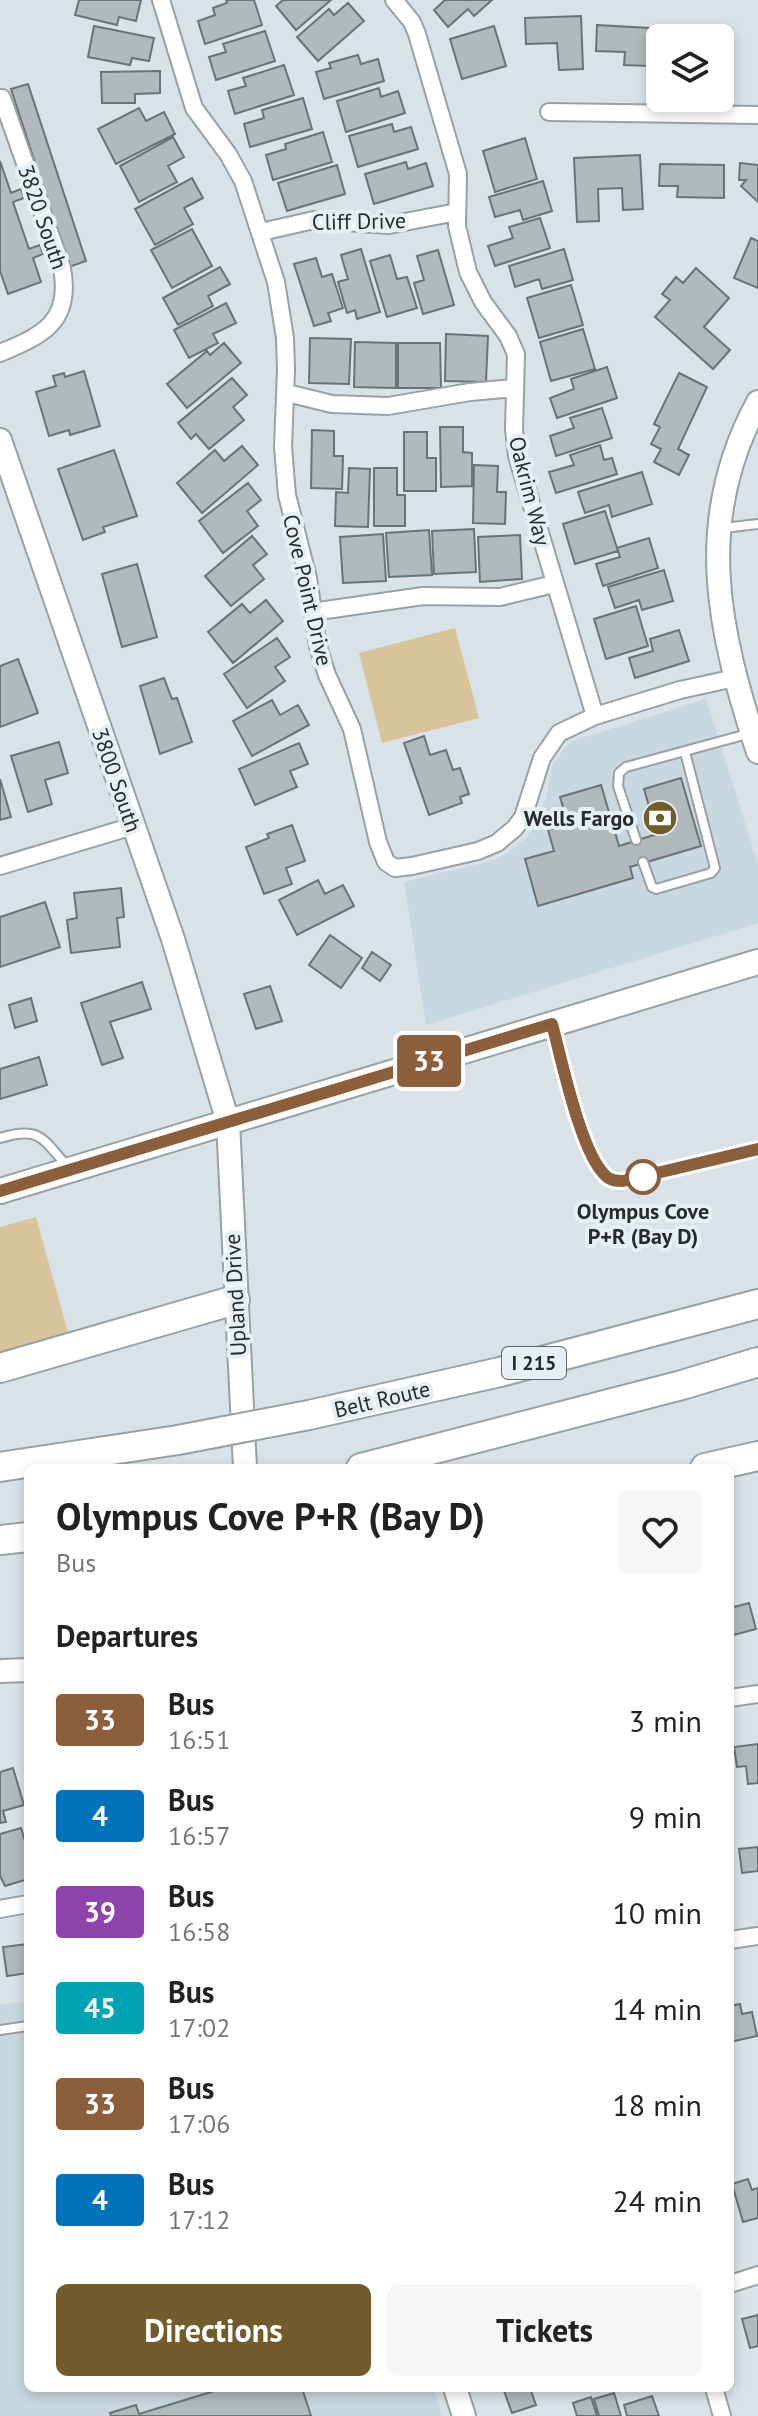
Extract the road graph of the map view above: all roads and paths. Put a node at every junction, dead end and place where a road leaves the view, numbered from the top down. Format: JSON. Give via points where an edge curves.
{"nodes":[{"id":1,"x":161,"y":0,"type":"edge"},
{"id":2,"x":394,"y":0,"type":"edge"},
{"id":3,"x":2,"y":98,"type":"dead end"},
{"id":4,"x":549,"y":112,"type":"dead end"},
{"id":5,"x":758,"y":115,"type":"edge"},
{"id":6,"x":457,"y":212,"type":"junction"},
{"id":7,"x":261,"y":232,"type":"junction"},
{"id":8,"x":0,"y":353,"type":"edge"},
{"id":9,"x":514,"y":388,"type":"junction"},
{"id":10,"x":287,"y":393,"type":"junction"},
{"id":11,"x":758,"y":402,"type":"edge"},
{"id":12,"x":0,"y":440,"type":"edge"},
{"id":13,"x":758,"y":524,"type":"edge"},
{"id":14,"x":719,"y":529,"type":"junction"},
{"id":15,"x":554,"y":584,"type":"junction"},
{"id":16,"x":312,"y":612,"type":"junction"},
{"id":17,"x":735,"y":678,"type":"junction"},
{"id":18,"x":595,"y":716,"type":"junction"},
{"id":19,"x":755,"y":742,"type":"edge"},
{"id":20,"x":685,"y":752,"type":"junction"},
{"id":21,"x":133,"y":826,"type":"junction"},
{"id":22,"x":636,"y":840,"type":"dead end"},
{"id":23,"x":643,"y":862,"type":"dead end"},
{"id":24,"x":0,"y":866,"type":"edge"},
{"id":25,"x":758,"y":962,"type":"edge"},
{"id":26,"x":552,"y":1024,"type":"junction"},
{"id":27,"x":228,"y":1122,"type":"junction"},
{"id":28,"x":0,"y":1138,"type":"edge"},
{"id":29,"x":758,"y":1149,"type":"edge"},
{"id":30,"x":70,"y":1169,"type":"junction"},
{"id":31,"x":0,"y":1191,"type":"edge"},
{"id":32,"x":235,"y":1300,"type":"junction"},
{"id":33,"x":758,"y":1304,"type":"edge"},
{"id":34,"x":758,"y":1362,"type":"edge"},
{"id":35,"x":0,"y":1368,"type":"edge"},
{"id":36,"x":758,"y":1456,"type":"edge"},
{"id":37,"x":245,"y":1464,"type":"edge"},
{"id":38,"x":377,"y":1464,"type":"edge"},
{"id":39,"x":723,"y":1464,"type":"edge"},
{"id":40,"x":0,"y":1467,"type":"edge"},
{"id":41,"x":24,"y":1537,"type":"edge"},
{"id":42,"x":0,"y":1540,"type":"edge"},
{"id":43,"x":24,"y":1670,"type":"edge"},
{"id":44,"x":0,"y":1671,"type":"edge"},
{"id":45,"x":758,"y":1694,"type":"edge"},
{"id":46,"x":734,"y":1697,"type":"edge"},
{"id":47,"x":24,"y":1905,"type":"edge"},
{"id":48,"x":0,"y":1909,"type":"edge"},
{"id":49,"x":758,"y":1936,"type":"edge"},
{"id":50,"x":734,"y":1939,"type":"edge"},
{"id":51,"x":24,"y":2027,"type":"edge"},
{"id":52,"x":0,"y":2030,"type":"edge"},
{"id":53,"x":758,"y":2275,"type":"edge"},
{"id":54,"x":734,"y":2283,"type":"edge"},
{"id":55,"x":456,"y":2392,"type":"edge"},
{"id":56,"x":715,"y":2392,"type":"edge"},
{"id":57,"x":464,"y":2416,"type":"edge"},
{"id":58,"x":722,"y":2416,"type":"edge"}],
"edges":[{"from":1,"to":7,"type":"street","name":"Cove Point Drive","via":[[194,108],[237,169]]},
{"from":2,"to":6,"type":"street","name":"Oakrim Way","via":[[414,28],[439,104],[458,174]]},
{"from":3,"to":8,"type":"street","name":"3820 South","via":[[62,268],[64,293],[46,331]]},
{"from":4,"to":5,"type":"street"},
{"from":6,"to":7,"type":"street","name":"Cliff Drive","via":[[389,225],[314,220]]},
{"from":6,"to":9,"type":"street","name":"Oakrim Way","via":[[458,239],[472,282],[513,345]]},
{"from":7,"to":10,"type":"street","name":"Cove Point Drive","via":[[279,293]]},
{"from":9,"to":10,"type":"street","via":[[388,406],[332,404]]},
{"from":9,"to":15,"type":"street","name":"Oakrim Way","via":[[517,456]]},
{"from":10,"to":16,"type":"street","name":"Cove Point Drive","via":[[287,495]]},
{"from":11,"to":14,"type":"street","via":[[731,460]]},
{"from":12,"to":21,"type":"street","name":"3800 South"},
{"from":13,"to":14,"type":"lane"},
{"from":14,"to":17,"type":"street","via":[[721,607]]},
{"from":15,"to":16,"type":"street","via":[[500,597],[423,596]]},
{"from":15,"to":18,"type":"street","name":"Oakrim Way"},
{"from":16,"to":18,"type":"street","name":"Cove Point Drive","via":[[322,661],[352,729],[378,842],[386,862],[395,868],[478,851],[506,837],[523,817],[553,740]]},
{"from":17,"to":18,"type":"street","name":"Cove Point Drive"},
{"from":17,"to":19,"type":"street"},
{"from":19,"to":20,"type":"lane"},
{"from":20,"to":22,"type":"lane","via":[[619,773],[618,786]]},
{"from":20,"to":23,"type":"lane","via":[[715,868],[665,888],[652,887]]},
{"from":21,"to":24,"type":"street"},
{"from":21,"to":27,"type":"street","name":"3800 South"},
{"from":25,"to":26,"type":"main road"},
{"from":26,"to":27,"type":"main road"},
{"from":26,"to":29,"type":"lane","via":[[584,1136],[605,1176],[623,1181]]},
{"from":27,"to":30,"type":"main road"},
{"from":27,"to":32,"type":"street","name":"Upland Drive"},
{"from":28,"to":30,"type":"lane","via":[[27,1132],[41,1136]]},
{"from":30,"to":31,"type":"main road"},
{"from":32,"to":35,"type":"highway"},
{"from":32,"to":37,"type":"street","name":"Upland Drive"},
{"from":33,"to":40,"type":"highway","name":"Belt Route","number":"I 215","bridge":true,"via":[[500,1372],[309,1415]]},
{"from":34,"to":38,"type":"highway"},
{"from":36,"to":39,"type":"highway"},
{"from":41,"to":42,"type":"highway"},
{"from":43,"to":44,"type":"street"},
{"from":45,"to":46,"type":"street"},
{"from":47,"to":48,"type":"street"},
{"from":49,"to":50,"type":"street"},
{"from":51,"to":52,"type":"lane"},
{"from":53,"to":54,"type":"street"},
{"from":55,"to":57,"type":"street"},
{"from":56,"to":58,"type":"street"}]}
